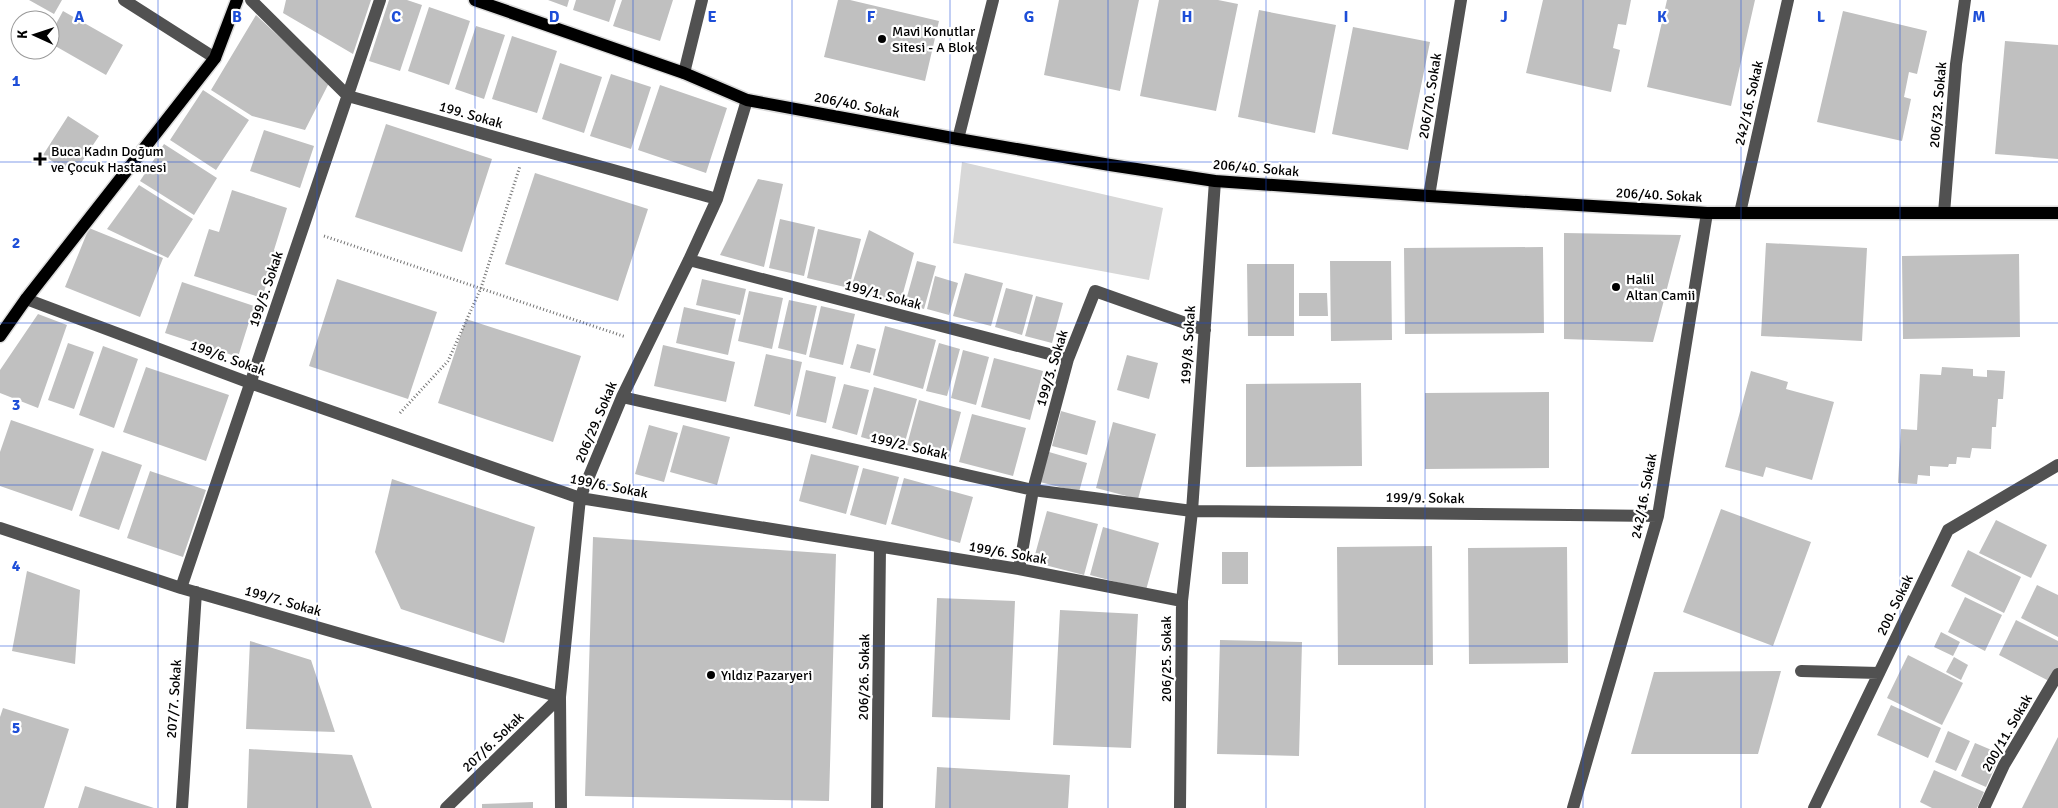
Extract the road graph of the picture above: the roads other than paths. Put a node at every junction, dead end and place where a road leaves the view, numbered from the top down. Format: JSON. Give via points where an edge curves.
{"nodes":[{"id":1,"x":124,"y":0,"type":"edge"},
{"id":2,"x":237,"y":0,"type":"edge"},
{"id":3,"x":251,"y":0,"type":"edge"},
{"id":4,"x":380,"y":0,"type":"edge"},
{"id":5,"x":475,"y":0,"type":"edge"},
{"id":6,"x":702,"y":0,"type":"edge"},
{"id":7,"x":993,"y":0,"type":"edge"},
{"id":8,"x":1461,"y":0,"type":"edge"},
{"id":9,"x":1788,"y":0,"type":"edge"},
{"id":10,"x":1965,"y":0,"type":"edge"},
{"id":11,"x":215,"y":58,"type":"junction"},
{"id":12,"x":684,"y":73,"type":"junction"},
{"id":13,"x":348,"y":96,"type":"junction"},
{"id":14,"x":746,"y":100,"type":"junction"},
{"id":15,"x":958,"y":139,"type":"junction"},
{"id":16,"x":1215,"y":181,"type":"junction"},
{"id":17,"x":1429,"y":196,"type":"junction"},
{"id":18,"x":717,"y":199,"type":"junction"},
{"id":19,"x":1740,"y":212,"type":"junction"},
{"id":20,"x":1707,"y":213,"type":"junction"},
{"id":21,"x":1944,"y":213,"type":"junction"},
{"id":22,"x":2058,"y":213,"type":"edge"},
{"id":23,"x":689,"y":260,"type":"junction"},
{"id":24,"x":26,"y":299,"type":"junction"},
{"id":25,"x":1205,"y":330,"type":"junction"},
{"id":26,"x":0,"y":336,"type":"edge"},
{"id":27,"x":1068,"y":359,"type":"junction"},
{"id":28,"x":250,"y":383,"type":"junction"},
{"id":29,"x":622,"y":396,"type":"junction"},
{"id":30,"x":2058,"y":465,"type":"edge"},
{"id":31,"x":1033,"y":490,"type":"junction"},
{"id":32,"x":580,"y":498,"type":"junction"},
{"id":33,"x":1192,"y":511,"type":"junction"},
{"id":34,"x":1658,"y":516,"type":"junction"},
{"id":35,"x":0,"y":528,"type":"edge"},
{"id":36,"x":880,"y":547,"type":"junction"},
{"id":37,"x":1019,"y":569,"type":"junction"},
{"id":38,"x":181,"y":588,"type":"junction"},
{"id":39,"x":196,"y":592,"type":"junction"},
{"id":40,"x":1182,"y":601,"type":"junction"},
{"id":41,"x":1801,"y":671,"type":"dead end"},
{"id":42,"x":1879,"y":672,"type":"junction"},
{"id":43,"x":2058,"y":674,"type":"edge"},
{"id":44,"x":560,"y":697,"type":"junction"},
{"id":45,"x":182,"y":808,"type":"edge"},
{"id":46,"x":446,"y":808,"type":"edge"},
{"id":47,"x":561,"y":808,"type":"edge"},
{"id":48,"x":877,"y":808,"type":"edge"},
{"id":49,"x":1180,"y":808,"type":"edge"},
{"id":50,"x":1573,"y":808,"type":"edge"},
{"id":51,"x":1814,"y":808,"type":"edge"},
{"id":52,"x":1984,"y":808,"type":"edge"}],
"edges":[{"from":1,"to":11,"type":"street"},
{"from":2,"to":11,"type":"main road"},
{"from":3,"to":13,"type":"street","name":"199. Sokak"},
{"from":4,"to":13,"type":"street","name":"199/5. Sokak"},
{"from":5,"to":12,"type":"main road","name":"206/40. Sokak"},
{"from":6,"to":12,"type":"street"},
{"from":7,"to":15,"type":"street"},
{"from":8,"to":17,"type":"street","name":"206/70. Sokak"},
{"from":9,"to":19,"type":"street","name":"242/16. Sokak"},
{"from":10,"to":21,"type":"street","name":"206/32. Sokak","via":[[1956,64]]},
{"from":11,"to":24,"type":"main road"},
{"from":12,"to":14,"type":"main road","name":"206/40. Sokak"},
{"from":13,"to":18,"type":"street","name":"199. Sokak"},
{"from":13,"to":28,"type":"street","name":"199/5. Sokak"},
{"from":14,"to":15,"type":"main road","name":"206/40. Sokak"},
{"from":14,"to":18,"type":"street","name":"206/29. Sokak"},
{"from":15,"to":16,"type":"main road","name":"206/40. Sokak"},
{"from":16,"to":17,"type":"main road","name":"206/40. Sokak"},
{"from":16,"to":25,"type":"street","name":"199/8. Sokak"},
{"from":17,"to":20,"type":"main road","name":"206/40. Sokak"},
{"from":18,"to":23,"type":"street","name":"206/29. Sokak"},
{"from":19,"to":20,"type":"main road","name":"206/40. Sokak"},
{"from":19,"to":21,"type":"main road","name":"206/40. Sokak"},
{"from":20,"to":34,"type":"street","name":"242/16. Sokak"},
{"from":21,"to":22,"type":"main road","name":"206/40. Sokak"},
{"from":23,"to":27,"type":"street","name":"199/1. Sokak"},
{"from":23,"to":29,"type":"street","name":"206/29. Sokak"},
{"from":24,"to":26,"type":"main road"},
{"from":24,"to":28,"type":"street","name":"199/6. Sokak"},
{"from":25,"to":27,"type":"street","name":"199/3. Sokak","via":[[1095,291]]},
{"from":25,"to":33,"type":"street","name":"199/8. Sokak"},
{"from":27,"to":31,"type":"street","name":"199/3. Sokak"},
{"from":28,"to":32,"type":"street","name":"199/6. Sokak"},
{"from":28,"to":38,"type":"street","name":"199/5. Sokak"},
{"from":29,"to":31,"type":"street","name":"199/2. Sokak"},
{"from":29,"to":32,"type":"street","name":"206/29. Sokak"},
{"from":30,"to":42,"type":"street","name":"200. Sokak","via":[[1948,530]]},
{"from":31,"to":33,"type":"street","name":"199/2. Sokak"},
{"from":31,"to":37,"type":"street","name":"199/3. Sokak"},
{"from":32,"to":36,"type":"street","name":"199/6. Sokak"},
{"from":32,"to":44,"type":"street","name":"206/29. Sokak"},
{"from":33,"to":34,"type":"street","name":"199/9. Sokak"},
{"from":33,"to":40,"type":"street","name":"206/25. Sokak"},
{"from":34,"to":50,"type":"street","name":"242/16. Sokak"},
{"from":35,"to":38,"type":"street","name":"199/7. Sokak"},
{"from":36,"to":37,"type":"street","name":"199/6. Sokak"},
{"from":36,"to":48,"type":"street","name":"206/26. Sokak"},
{"from":37,"to":40,"type":"street","name":"199/6. Sokak"},
{"from":38,"to":39,"type":"street","name":"199/7. Sokak"},
{"from":39,"to":44,"type":"street","name":"199/7. Sokak"},
{"from":39,"to":45,"type":"street","name":"207/7. Sokak"},
{"from":40,"to":49,"type":"street","name":"206/25. Sokak"},
{"from":41,"to":42,"type":"street"},
{"from":42,"to":51,"type":"street","name":"200. Sokak"},
{"from":43,"to":52,"type":"street","name":"200/11. Sokak","via":[[2004,764]]},
{"from":44,"to":46,"type":"street","name":"207/6. Sokak"},
{"from":44,"to":47,"type":"street","name":"206/29. Sokak"}]}
